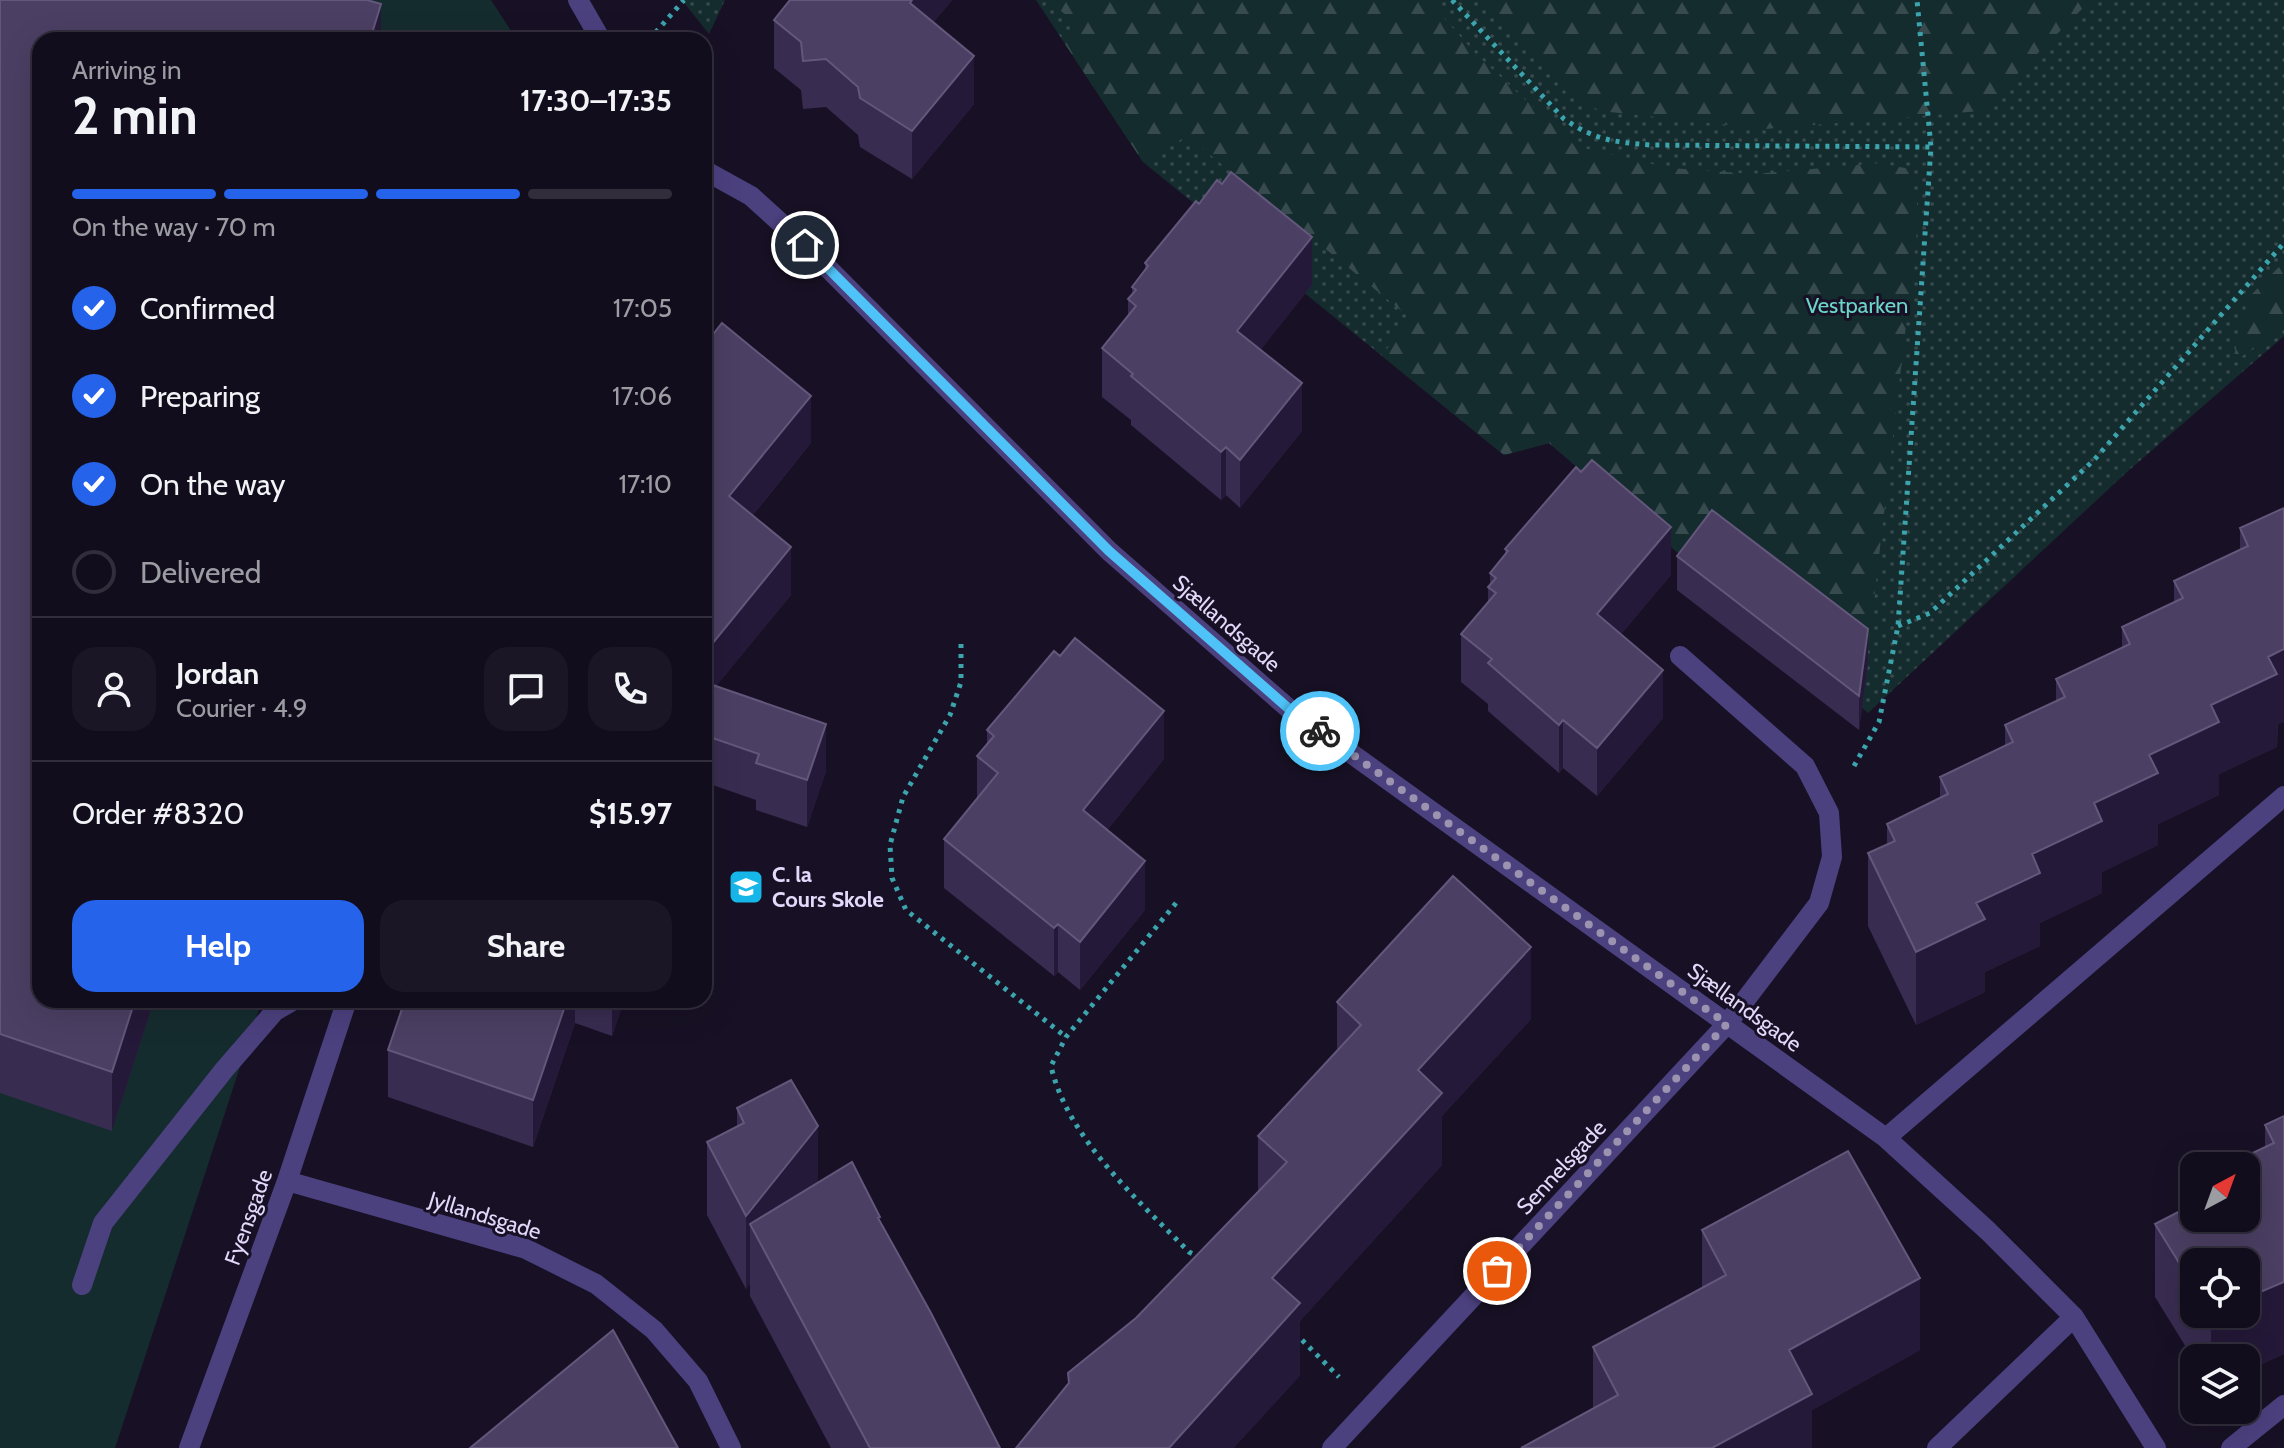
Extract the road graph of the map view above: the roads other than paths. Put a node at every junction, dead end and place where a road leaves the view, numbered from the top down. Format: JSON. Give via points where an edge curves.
{"nodes":[{"id":1,"x":578,"y":0,"type":"edge"},
{"id":2,"x":596,"y":32,"type":"edge"},
{"id":3,"x":712,"y":174,"type":"edge"},
{"id":4,"x":1680,"y":656,"type":"dead end"},
{"id":5,"x":2284,"y":796,"type":"edge"},
{"id":6,"x":280,"y":1008,"type":"edge"},
{"id":7,"x":344,"y":1008,"type":"edge"},
{"id":8,"x":1727,"y":1024,"type":"junction"},
{"id":9,"x":1886,"y":1138,"type":"junction"},
{"id":10,"x":287,"y":1181,"type":"junction"},
{"id":11,"x":82,"y":1285,"type":"dead end"},
{"id":12,"x":2074,"y":1317,"type":"junction"},
{"id":13,"x":2284,"y":1405,"type":"edge"},
{"id":14,"x":189,"y":1448,"type":"edge"},
{"id":15,"x":731,"y":1448,"type":"edge"},
{"id":16,"x":1332,"y":1448,"type":"edge"},
{"id":17,"x":1937,"y":1448,"type":"edge"},
{"id":18,"x":2156,"y":1448,"type":"edge"},
{"id":19,"x":2231,"y":1448,"type":"edge"}],
"edges":[{"from":1,"to":2,"type":"street"},
{"from":3,"to":8,"type":"street","name":"Sjællandsgade","via":[[751,196],[805,245],[1109,551],[1288,708]]},
{"from":4,"to":8,"type":"street","name":"Sennelsgade","via":[[1805,766],[1829,813],[1832,857],[1819,903]]},
{"from":5,"to":9,"type":"street"},
{"from":6,"to":11,"type":"street","via":[[103,1223]]},
{"from":7,"to":10,"type":"street","name":"Fyensgade"},
{"from":8,"to":9,"type":"street","name":"Sjællandsgade"},
{"from":8,"to":16,"type":"street","name":"Sennelsgade"},
{"from":9,"to":12,"type":"street","name":"Sjællandsgade"},
{"from":10,"to":14,"type":"street","name":"Fyensgade"},
{"from":10,"to":15,"type":"street","name":"Jyllandsgade","via":[[526,1249],[596,1284],[654,1330],[698,1381]]},
{"from":12,"to":17,"type":"street"},
{"from":12,"to":18,"type":"street","name":"Sjællandsgade"},
{"from":13,"to":19,"type":"street"}]}
